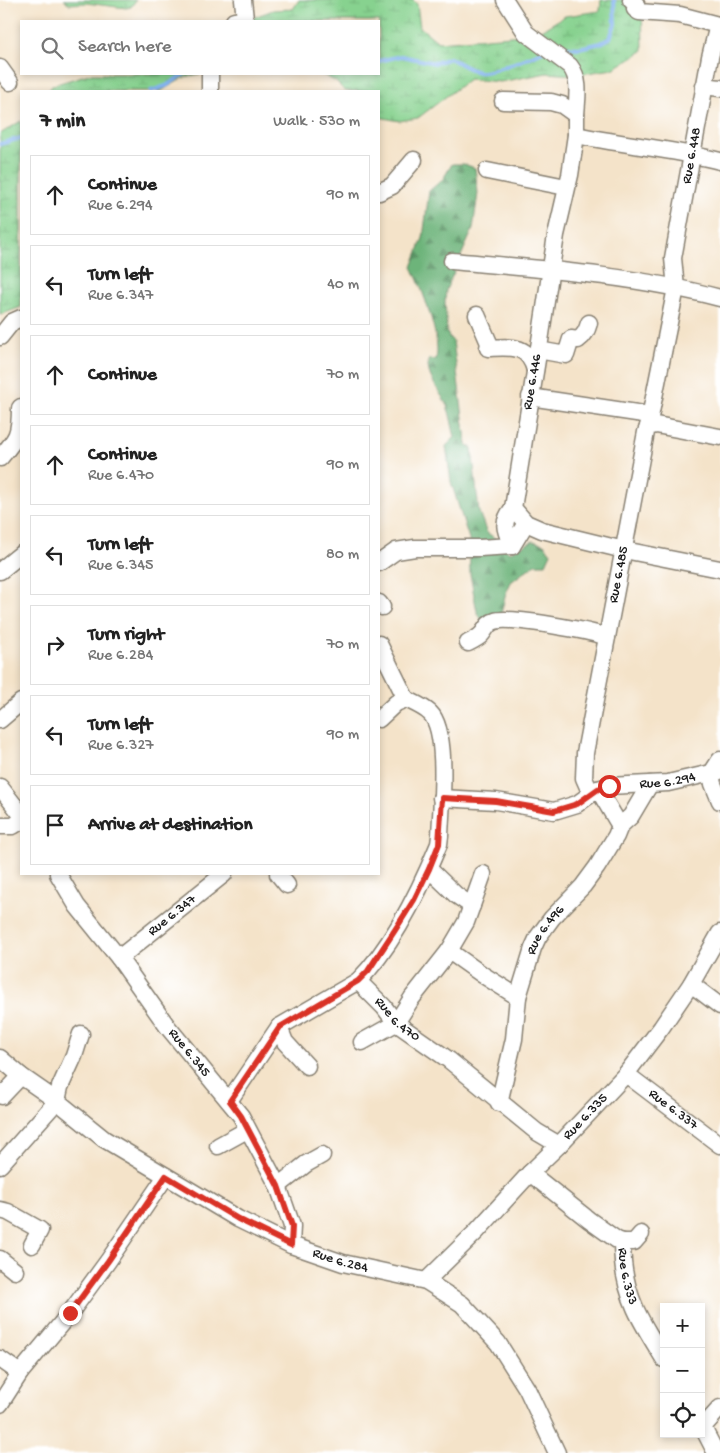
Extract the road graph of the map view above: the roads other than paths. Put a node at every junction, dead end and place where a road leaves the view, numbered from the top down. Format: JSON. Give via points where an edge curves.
{"nodes":[{"id":1,"x":244,"y":0,"type":"edge"},
{"id":2,"x":505,"y":0,"type":"edge"},
{"id":3,"x":631,"y":0,"type":"edge"},
{"id":4,"x":239,"y":20,"type":"edge"},
{"id":5,"x":719,"y":25,"type":"edge"},
{"id":6,"x":0,"y":68,"type":"edge"},
{"id":7,"x":210,"y":75,"type":"edge"},
{"id":8,"x":10,"y":82,"type":"dead end"},
{"id":9,"x":712,"y":87,"type":"edge"},
{"id":10,"x":210,"y":90,"type":"edge"},
{"id":11,"x":503,"y":101,"type":"dead end"},
{"id":12,"x":576,"y":115,"type":"junction"},
{"id":13,"x":576,"y":135,"type":"junction"},
{"id":14,"x":692,"y":154,"type":"junction"},
{"id":15,"x":414,"y":160,"type":"dead end"},
{"id":16,"x":720,"y":161,"type":"edge"},
{"id":17,"x":487,"y":171,"type":"dead end"},
{"id":18,"x":566,"y":187,"type":"junction"},
{"id":19,"x":380,"y":192,"type":"edge"},
{"id":20,"x":452,"y":261,"type":"dead end"},
{"id":21,"x":551,"y":271,"type":"junction"},
{"id":22,"x":676,"y":288,"type":"junction"},
{"id":23,"x":720,"y":298,"type":"edge"},
{"id":24,"x":477,"y":315,"type":"dead end"},
{"id":25,"x":20,"y":318,"type":"edge"},
{"id":26,"x":589,"y":322,"type":"dead end"},
{"id":27,"x":0,"y":337,"type":"edge"},
{"id":28,"x":539,"y":346,"type":"junction"},
{"id":29,"x":521,"y":350,"type":"junction"},
{"id":30,"x":535,"y":370,"type":"junction"},
{"id":31,"x":530,"y":397,"type":"junction"},
{"id":32,"x":20,"y":408,"type":"edge"},
{"id":33,"x":649,"y":421,"type":"junction"},
{"id":34,"x":20,"y":422,"type":"edge"},
{"id":35,"x":20,"y":422,"type":"edge"},
{"id":36,"x":720,"y":438,"type":"edge"},
{"id":37,"x":0,"y":458,"type":"edge"},
{"id":38,"x":513,"y":508,"type":"junction"},
{"id":39,"x":526,"y":523,"type":"junction"},
{"id":40,"x":506,"y":530,"type":"junction"},
{"id":41,"x":512,"y":546,"type":"junction"},
{"id":42,"x":624,"y":550,"type":"junction"},
{"id":43,"x":20,"y":555,"type":"edge"},
{"id":44,"x":380,"y":562,"type":"edge"},
{"id":45,"x":720,"y":569,"type":"edge"},
{"id":46,"x":0,"y":570,"type":"edge"},
{"id":47,"x":607,"y":637,"type":"junction"},
{"id":48,"x":468,"y":643,"type":"dead end"},
{"id":49,"x":380,"y":646,"type":"edge"},
{"id":50,"x":406,"y":699,"type":"junction"},
{"id":51,"x":20,"y":703,"type":"edge"},
{"id":52,"x":380,"y":718,"type":"edge"},
{"id":53,"x":0,"y":720,"type":"edge"},
{"id":54,"x":720,"y":760,"type":"edge"},
{"id":55,"x":715,"y":773,"type":"edge"},
{"id":56,"x":650,"y":784,"type":"junction"},
{"id":57,"x":0,"y":787,"type":"edge"},
{"id":58,"x":594,"y":792,"type":"junction"},
{"id":59,"x":442,"y":798,"type":"junction"},
{"id":60,"x":720,"y":801,"type":"edge"},
{"id":61,"x":20,"y":813,"type":"edge"},
{"id":62,"x":20,"y":822,"type":"edge"},
{"id":63,"x":620,"y":826,"type":"junction"},
{"id":64,"x":0,"y":827,"type":"edge"},
{"id":65,"x":429,"y":869,"type":"junction"},
{"id":66,"x":483,"y":874,"type":"dead end"},
{"id":67,"x":59,"y":875,"type":"edge"},
{"id":68,"x":223,"y":875,"type":"edge"},
{"id":69,"x":472,"y":906,"type":"junction"},
{"id":70,"x":720,"y":933,"type":"edge"},
{"id":71,"x":449,"y":952,"type":"junction"},
{"id":72,"x":119,"y":958,"type":"junction"},
{"id":73,"x":358,"y":981,"type":"junction"},
{"id":74,"x":692,"y":984,"type":"junction"},
{"id":75,"x":518,"y":997,"type":"junction"},
{"id":76,"x":720,"y":1006,"type":"edge"},
{"id":77,"x":396,"y":1023,"type":"junction"},
{"id":78,"x":280,"y":1027,"type":"junction"},
{"id":79,"x":81,"y":1034,"type":"dead end"},
{"id":80,"x":362,"y":1042,"type":"dead end"},
{"id":81,"x":0,"y":1058,"type":"edge"},
{"id":82,"x":307,"y":1066,"type":"dead end"},
{"id":83,"x":626,"y":1074,"type":"junction"},
{"id":84,"x":21,"y":1076,"type":"junction"},
{"id":85,"x":2,"y":1096,"type":"dead end"},
{"id":86,"x":230,"y":1101,"type":"junction"},
{"id":87,"x":57,"y":1102,"type":"junction"},
{"id":88,"x":499,"y":1102,"type":"junction"},
{"id":89,"x":247,"y":1130,"type":"junction"},
{"id":90,"x":720,"y":1144,"type":"edge"},
{"id":91,"x":218,"y":1146,"type":"dead end"},
{"id":92,"x":559,"y":1146,"type":"junction"},
{"id":93,"x":322,"y":1155,"type":"dead end"},
{"id":94,"x":0,"y":1165,"type":"edge"},
{"id":95,"x":530,"y":1173,"type":"junction"},
{"id":96,"x":166,"y":1176,"type":"junction"},
{"id":97,"x":278,"y":1186,"type":"junction"},
{"id":98,"x":0,"y":1210,"type":"edge"},
{"id":99,"x":641,"y":1234,"type":"dead end"},
{"id":100,"x":623,"y":1242,"type":"junction"},
{"id":101,"x":32,"y":1245,"type":"dead end"},
{"id":102,"x":291,"y":1245,"type":"junction"},
{"id":103,"x":0,"y":1258,"type":"edge"},
{"id":104,"x":15,"y":1271,"type":"dead end"},
{"id":105,"x":426,"y":1281,"type":"junction"},
{"id":106,"x":660,"y":1352,"type":"edge"},
{"id":107,"x":0,"y":1359,"type":"edge"},
{"id":108,"x":20,"y":1372,"type":"junction"},
{"id":109,"x":0,"y":1404,"type":"edge"},
{"id":110,"x":720,"y":1408,"type":"edge"},
{"id":111,"x":705,"y":1422,"type":"edge"},
{"id":112,"x":705,"y":1431,"type":"edge"},
{"id":113,"x":557,"y":1453,"type":"edge"},
{"id":114,"x":716,"y":1453,"type":"edge"}],
"edges":[{"from":1,"to":4,"type":"street","via":[[244,19]]},
{"from":2,"to":12,"type":"street","name":"Rue 6.446","via":[[526,33],[574,71],[578,85]]},
{"from":3,"to":5,"type":"street","via":[[639,12],[680,15]]},
{"from":5,"to":9,"type":"street","name":"Rue 6.448"},
{"from":6,"to":8,"type":"street"},
{"from":7,"to":10,"type":"street"},
{"from":9,"to":14,"type":"street","name":"Rue 6.448"},
{"from":11,"to":12,"type":"street","via":[[551,102]]},
{"from":12,"to":13,"type":"street","name":"Rue 6.446"},
{"from":13,"to":14,"type":"street"},
{"from":13,"to":18,"type":"street","name":"Rue 6.446"},
{"from":14,"to":16,"type":"street"},
{"from":14,"to":22,"type":"street","name":"Rue 6.448","via":[[673,258]]},
{"from":15,"to":19,"type":"street","via":[[392,186]]},
{"from":17,"to":18,"type":"street"},
{"from":18,"to":21,"type":"street","name":"Rue 6.446"},
{"from":20,"to":21,"type":"street"},
{"from":21,"to":22,"type":"street"},
{"from":21,"to":28,"type":"street","name":"Rue 6.446"},
{"from":22,"to":23,"type":"street"},
{"from":22,"to":33,"type":"street","name":"Rue 6.448"},
{"from":24,"to":29,"type":"street","via":[[489,343],[488,348],[513,347]]},
{"from":25,"to":27,"type":"street","via":[[12,322]]},
{"from":26,"to":28,"type":"street","via":[[582,337],[578,340],[571,338],[566,355]]},
{"from":28,"to":29,"type":"street"},
{"from":28,"to":30,"type":"street","name":"Rue 6.446"},
{"from":29,"to":30,"type":"street","via":[[532,359]]},
{"from":30,"to":31,"type":"street","name":"Rue 6.446"},
{"from":31,"to":33,"type":"street"},
{"from":31,"to":38,"type":"street","name":"Rue 6.446"},
{"from":32,"to":35,"type":"street"},
{"from":33,"to":36,"type":"street"},
{"from":33,"to":42,"type":"street","name":"Rue 6.485"},
{"from":34,"to":37,"type":"street","via":[[17,438]]},
{"from":38,"to":39,"type":"street"},
{"from":38,"to":40,"type":"street","name":"Rue 6.446","via":[[506,516]]},
{"from":39,"to":40,"type":"street"},
{"from":39,"to":41,"type":"street"},
{"from":39,"to":42,"type":"street"},
{"from":40,"to":41,"type":"street"},
{"from":41,"to":44,"type":"street","via":[[415,548],[396,551]]},
{"from":42,"to":45,"type":"street"},
{"from":42,"to":47,"type":"street","name":"Rue 6.485"},
{"from":43,"to":46,"type":"street"},
{"from":47,"to":48,"type":"street","via":[[537,623],[494,620],[481,635]]},
{"from":47,"to":58,"type":"street","name":"Rue 6.485","via":[[586,753],[584,778]]},
{"from":49,"to":50,"type":"street"},
{"from":50,"to":52,"type":"street","via":[[396,703]]},
{"from":50,"to":59,"type":"street","via":[[430,713],[438,725],[443,765]]},
{"from":51,"to":53,"type":"street"},
{"from":54,"to":55,"type":"street"},
{"from":55,"to":56,"type":"street","name":"Rue 6.294"},
{"from":55,"to":60,"type":"street","via":[[713,784]]},
{"from":56,"to":58,"type":"street","name":"Rue 6.294","via":[[609,786]]},
{"from":56,"to":63,"type":"street","name":"Rue 6.496"},
{"from":57,"to":61,"type":"street"},
{"from":58,"to":59,"type":"street","name":"Rue 6.294","via":[[577,804],[554,811],[496,801]]},
{"from":58,"to":63,"type":"street","name":"Rue 6.485"},
{"from":59,"to":65,"type":"street","via":[[439,844]]},
{"from":62,"to":64,"type":"street"},
{"from":63,"to":75,"type":"street","name":"Rue 6.496","via":[[583,886],[538,937]]},
{"from":65,"to":69,"type":"street"},
{"from":65,"to":73,"type":"street","via":[[387,943]]},
{"from":66,"to":69,"type":"street"},
{"from":67,"to":72,"type":"street","name":"Rue 6.345","via":[[77,906]]},
{"from":68,"to":72,"type":"street","name":"Rue 6.347"},
{"from":69,"to":71,"type":"street"},
{"from":70,"to":74,"type":"street","name":"Rue 6.335"},
{"from":71,"to":75,"type":"street"},
{"from":71,"to":77,"type":"street"},
{"from":72,"to":86,"type":"street","name":"Rue 6.345","via":[[167,1026]]},
{"from":73,"to":77,"type":"street","name":"Rue 6.470"},
{"from":73,"to":78,"type":"street"},
{"from":74,"to":76,"type":"street"},
{"from":74,"to":83,"type":"street","name":"Rue 6.335"},
{"from":75,"to":88,"type":"street","name":"Rue 6.496","via":[[514,1039]]},
{"from":77,"to":80,"type":"street"},
{"from":77,"to":88,"type":"street","name":"Rue 6.470","via":[[449,1060]]},
{"from":78,"to":82,"type":"street","via":[[285,1042]]},
{"from":78,"to":86,"type":"street"},
{"from":79,"to":87,"type":"street"},
{"from":81,"to":84,"type":"street","name":"Rue 6.284"},
{"from":83,"to":90,"type":"street","name":"Rue 6.337"},
{"from":83,"to":92,"type":"street","name":"Rue 6.335"},
{"from":84,"to":85,"type":"street"},
{"from":84,"to":87,"type":"street","name":"Rue 6.284"},
{"from":86,"to":89,"type":"street","name":"Rue 6.345"},
{"from":87,"to":94,"type":"street"},
{"from":87,"to":96,"type":"street","name":"Rue 6.284","via":[[104,1139]]},
{"from":88,"to":92,"type":"street","name":"Rue 6.470"},
{"from":89,"to":91,"type":"street"},
{"from":89,"to":97,"type":"street","name":"Rue 6.345"},
{"from":92,"to":95,"type":"street","name":"Rue 6.335"},
{"from":93,"to":97,"type":"street"},
{"from":95,"to":100,"type":"street","name":"Rue 6.333","via":[[589,1220]]},
{"from":95,"to":105,"type":"street","name":"Rue 6.335"},
{"from":96,"to":102,"type":"street","name":"Rue 6.284","via":[[238,1219]]},
{"from":96,"to":108,"type":"street","via":[[70,1313]]},
{"from":97,"to":102,"type":"street","name":"Rue 6.345","via":[[292,1226]]},
{"from":98,"to":101,"type":"street","via":[[40,1230]]},
{"from":99,"to":100,"type":"street","via":[[634,1242]]},
{"from":100,"to":106,"type":"street","name":"Rue 6.333","via":[[624,1278],[631,1300]]},
{"from":102,"to":105,"type":"street","name":"Rue 6.284","via":[[343,1263]]},
{"from":103,"to":104,"type":"street"},
{"from":105,"to":113,"type":"street","name":"Rue 6.284","via":[[462,1304],[498,1343],[527,1389]]},
{"from":107,"to":108,"type":"street"},
{"from":108,"to":109,"type":"street"},
{"from":110,"to":111,"type":"street"},
{"from":112,"to":114,"type":"street"}]}
